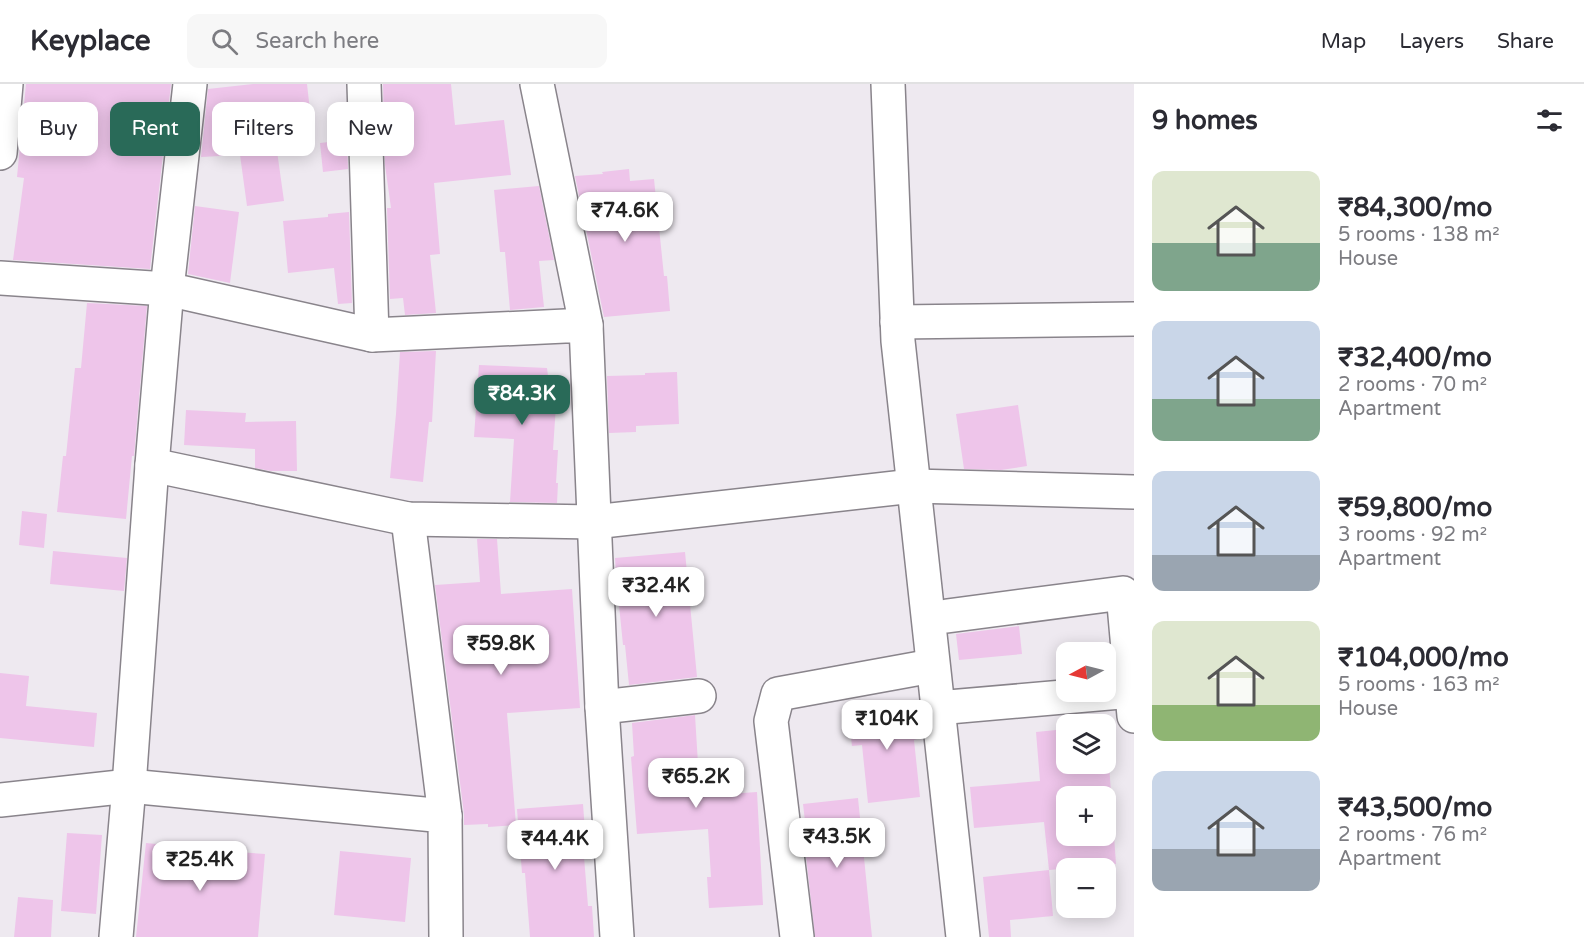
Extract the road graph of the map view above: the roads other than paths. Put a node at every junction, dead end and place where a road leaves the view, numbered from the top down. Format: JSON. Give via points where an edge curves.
{"nodes":[{"id":1,"x":6,"y":84,"type":"edge"},
{"id":2,"x":190,"y":84,"type":"edge"},
{"id":3,"x":364,"y":84,"type":"edge"},
{"id":4,"x":537,"y":84,"type":"edge"},
{"id":5,"x":888,"y":84,"type":"edge"},
{"id":6,"x":0,"y":153,"type":"edge"},
{"id":7,"x":0,"y":278,"type":"edge"},
{"id":8,"x":167,"y":289,"type":"junction"},
{"id":9,"x":1134,"y":319,"type":"edge"},
{"id":10,"x":897,"y":322,"type":"junction"},
{"id":11,"x":586,"y":325,"type":"junction"},
{"id":12,"x":372,"y":334,"type":"junction"},
{"id":13,"x":152,"y":465,"type":"junction"},
{"id":14,"x":913,"y":486,"type":"junction"},
{"id":15,"x":1134,"y":492,"type":"edge"},
{"id":16,"x":408,"y":519,"type":"junction"},
{"id":17,"x":594,"y":522,"type":"junction"},
{"id":18,"x":947,"y":616,"type":"dead end"},
{"id":19,"x":1130,"y":629,"type":"edge"},
{"id":20,"x":932,"y":666,"type":"junction"},
{"id":21,"x":699,"y":696,"type":"dead end"},
{"id":22,"x":1133,"y":704,"type":"edge"},
{"id":23,"x":602,"y":707,"type":"junction"},
{"id":24,"x":937,"y":708,"type":"junction"},
{"id":25,"x":129,"y":786,"type":"junction"},
{"id":26,"x":0,"y":800,"type":"edge"},
{"id":27,"x":445,"y":816,"type":"junction"},
{"id":28,"x":116,"y":937,"type":"edge"},
{"id":29,"x":446,"y":937,"type":"edge"},
{"id":30,"x":617,"y":937,"type":"edge"},
{"id":31,"x":797,"y":937,"type":"edge"},
{"id":32,"x":963,"y":937,"type":"edge"}],
"edges":[{"from":1,"to":6,"type":"street"},
{"from":2,"to":8,"type":"street"},
{"from":3,"to":12,"type":"street"},
{"from":4,"to":11,"type":"street"},
{"from":5,"to":10,"type":"street"},
{"from":7,"to":8,"type":"street"},
{"from":8,"to":12,"type":"street"},
{"from":8,"to":13,"type":"street"},
{"from":9,"to":10,"type":"street"},
{"from":10,"to":14,"type":"street"},
{"from":11,"to":12,"type":"street"},
{"from":11,"to":17,"type":"street"},
{"from":13,"to":16,"type":"street"},
{"from":13,"to":25,"type":"street"},
{"from":14,"to":15,"type":"street"},
{"from":14,"to":17,"type":"street"},
{"from":14,"to":20,"type":"street"},
{"from":16,"to":17,"type":"street"},
{"from":16,"to":27,"type":"street"},
{"from":17,"to":23,"type":"street"},
{"from":18,"to":19,"type":"street","via":[[1123,593]]},
{"from":19,"to":22,"type":"street"},
{"from":20,"to":24,"type":"street"},
{"from":20,"to":31,"type":"street","via":[[778,694],[771,721]]},
{"from":21,"to":23,"type":"street"},
{"from":22,"to":24,"type":"street"},
{"from":23,"to":30,"type":"street"},
{"from":24,"to":32,"type":"street"},
{"from":25,"to":26,"type":"street"},
{"from":25,"to":27,"type":"street"},
{"from":25,"to":28,"type":"street"},
{"from":27,"to":29,"type":"street"}]}
